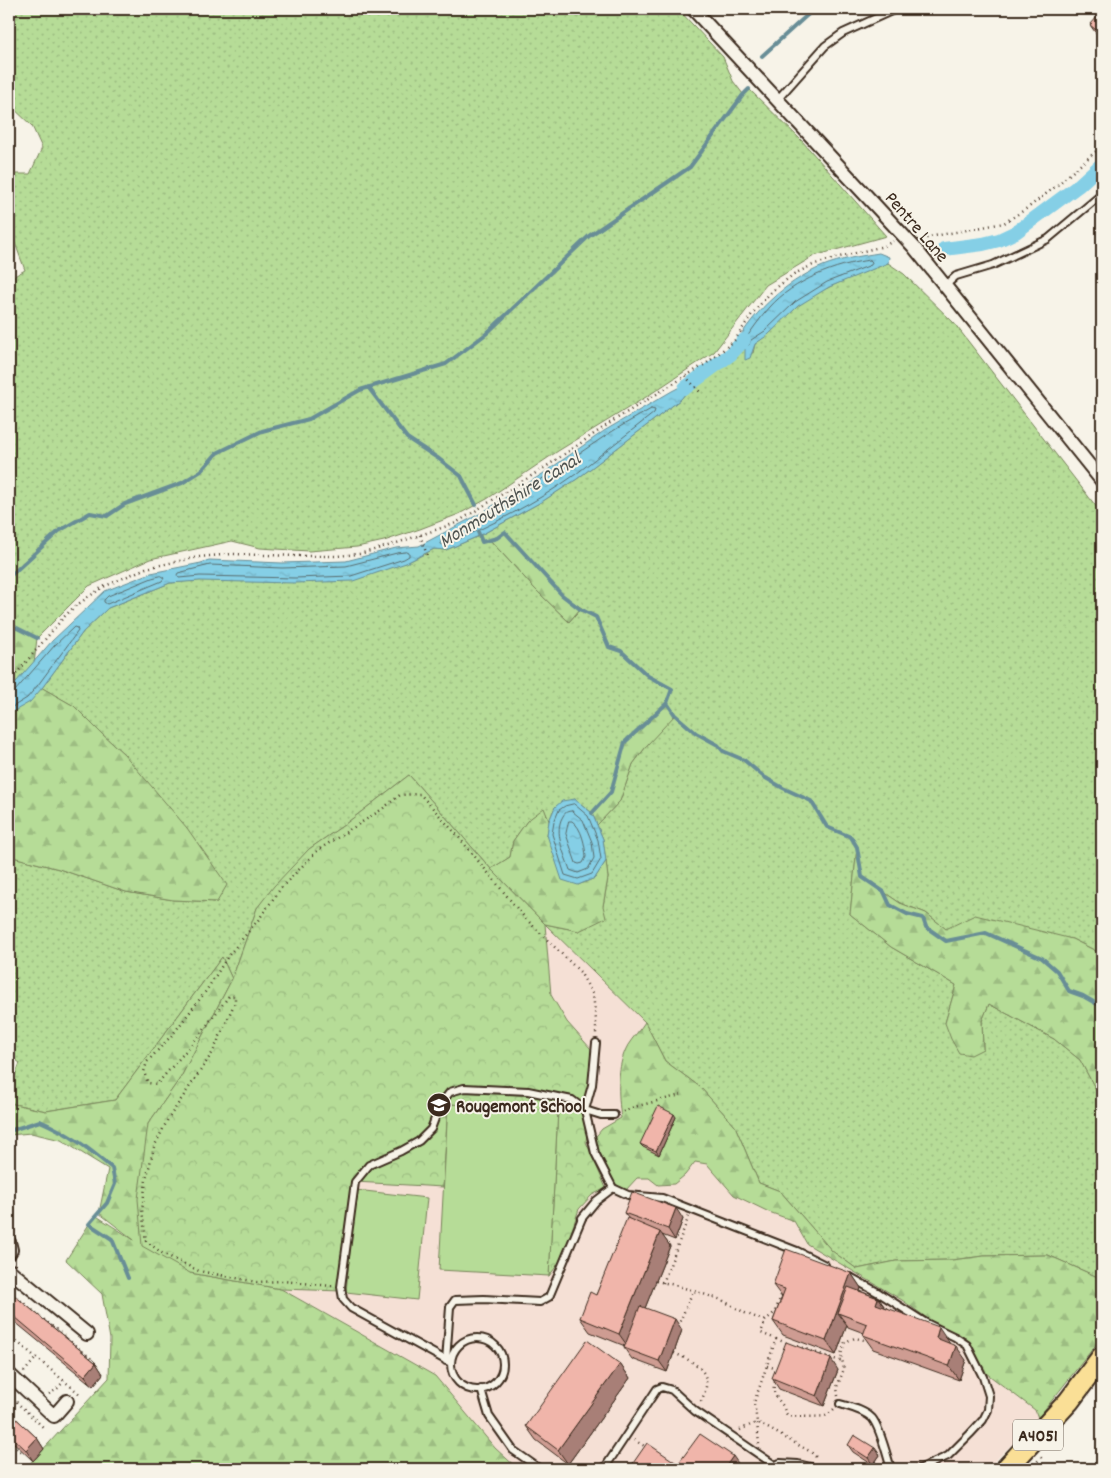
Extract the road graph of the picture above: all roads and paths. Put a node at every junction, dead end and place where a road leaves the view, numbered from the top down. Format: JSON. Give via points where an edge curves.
{"nodes":[{"id":1,"x":693,"y":9,"type":"edge"},
{"id":2,"x":896,"y":9,"type":"edge"},
{"id":3,"x":776,"y":100,"type":"junction"},
{"id":4,"x":1102,"y":146,"type":"edge"},
{"id":5,"x":1102,"y":194,"type":"edge"},
{"id":6,"x":902,"y":234,"type":"junction"},
{"id":7,"x":913,"y":246,"type":"junction"},
{"id":8,"x":946,"y":286,"type":"junction"},
{"id":9,"x":686,"y":376,"type":"junction"},
{"id":10,"x":701,"y":393,"type":"dead end"},
{"id":11,"x":1102,"y":481,"type":"edge"},
{"id":12,"x":420,"y":535,"type":"junction"},
{"id":13,"x":428,"y":558,"type":"dead end"},
{"id":14,"x":9,"y":681,"type":"edge"},
{"id":15,"x":596,"y":1042,"type":"joint"},
{"id":16,"x":681,"y":1095,"type":"dead end"},
{"id":17,"x":585,"y":1110,"type":"junction"},
{"id":18,"x":614,"y":1115,"type":"joint"},
{"id":19,"x":613,"y":1188,"type":"junction"},
{"id":20,"x":692,"y":1209,"type":"junction"},
{"id":21,"x":9,"y":1242,"type":"edge"},
{"id":22,"x":9,"y":1253,"type":"edge"},
{"id":23,"x":829,"y":1267,"type":"edge"},
{"id":24,"x":9,"y":1270,"type":"edge"},
{"id":25,"x":845,"y":1275,"type":"edge"},
{"id":26,"x":656,"y":1281,"type":"dead end"},
{"id":27,"x":663,"y":1283,"type":"junction"},
{"id":28,"x":785,"y":1286,"type":"edge"},
{"id":29,"x":341,"y":1287,"type":"junction"},
{"id":30,"x":9,"y":1291,"type":"edge"},
{"id":31,"x":694,"y":1291,"type":"junction"},
{"id":32,"x":766,"y":1321,"type":"junction"},
{"id":33,"x":677,"y":1328,"type":"edge"},
{"id":34,"x":87,"y":1334,"type":"dead end"},
{"id":35,"x":9,"y":1335,"type":"edge"},
{"id":36,"x":776,"y":1339,"type":"junction"},
{"id":37,"x":875,"y":1343,"type":"edge"},
{"id":38,"x":674,"y":1353,"type":"dead end"},
{"id":39,"x":1102,"y":1357,"type":"edge"},
{"id":40,"x":36,"y":1358,"type":"junction"},
{"id":41,"x":94,"y":1360,"type":"edge"},
{"id":42,"x":448,"y":1362,"type":"junction"},
{"id":43,"x":843,"y":1362,"type":"junction"},
{"id":44,"x":767,"y":1366,"type":"junction"},
{"id":45,"x":781,"y":1370,"type":"edge"},
{"id":46,"x":777,"y":1377,"type":"edge"},
{"id":47,"x":13,"y":1378,"type":"edge"},
{"id":48,"x":64,"y":1381,"type":"junction"},
{"id":49,"x":481,"y":1389,"type":"junction"},
{"id":50,"x":9,"y":1395,"type":"edge"},
{"id":51,"x":81,"y":1395,"type":"dead end"},
{"id":52,"x":37,"y":1400,"type":"junction"},
{"id":53,"x":67,"y":1401,"type":"dead end"},
{"id":54,"x":840,"y":1404,"type":"junction"},
{"id":55,"x":695,"y":1411,"type":"junction"},
{"id":56,"x":758,"y":1422,"type":"junction"},
{"id":57,"x":44,"y":1428,"type":"dead end"},
{"id":58,"x":626,"y":1435,"type":"junction"},
{"id":59,"x":729,"y":1435,"type":"junction"},
{"id":60,"x":9,"y":1441,"type":"edge"},
{"id":61,"x":649,"y":1450,"type":"edge"},
{"id":62,"x":757,"y":1453,"type":"junction"},
{"id":63,"x":23,"y":1454,"type":"edge"},
{"id":64,"x":819,"y":1466,"type":"edge"},
{"id":65,"x":772,"y":1467,"type":"edge"},
{"id":66,"x":540,"y":1469,"type":"edge"},
{"id":67,"x":604,"y":1469,"type":"edge"},
{"id":68,"x":891,"y":1469,"type":"edge"},
{"id":69,"x":919,"y":1469,"type":"edge"},
{"id":70,"x":1006,"y":1469,"type":"edge"}],
"edges":[{"from":1,"to":3,"type":"street","name":"Pentre Lane"},
{"from":2,"to":3,"type":"lane","via":[[843,32],[825,46]]},
{"from":3,"to":6,"type":"street","name":"Pentre Lane"},
{"from":4,"to":7,"type":"path","via":[[1055,188],[1004,223],[929,237]]},
{"from":5,"to":8,"type":"lane","via":[[1048,240],[993,265],[956,276]]},
{"from":6,"to":7,"type":"street","name":"Pentre Lane"},
{"from":6,"to":9,"type":"path","via":[[884,246],[823,262],[794,274],[771,292],[735,340]]},
{"from":7,"to":8,"type":"street","name":"Pentre Lane"},
{"from":8,"to":11,"type":"street","name":"Pentre Lane"},
{"from":9,"to":10,"type":"path"},
{"from":9,"to":12,"type":"path","via":[[456,523]]},
{"from":12,"to":13,"type":"path"},
{"from":12,"to":14,"type":"path","via":[[359,554],[233,554],[146,568],[103,587],[74,607]]},
{"from":15,"to":17,"type":"lane","via":[[592,1085]]},
{"from":15,"to":29,"type":"path","via":[[593,995],[580,972],[525,918],[420,794],[400,795],[318,850],[281,888],[228,956],[174,1034],[147,1062],[144,1072],[148,1083],[157,1084],[229,996],[235,996],[236,1002],[213,1052],[168,1119],[154,1147],[142,1210],[146,1241],[162,1253],[199,1271],[257,1282],[283,1281]]},
{"from":16,"to":18,"type":"path"},
{"from":17,"to":18,"type":"lane","via":[[601,1116]]},
{"from":17,"to":19,"type":"lane","via":[[594,1153]]},
{"from":17,"to":29,"type":"lane","via":[[572,1100],[528,1091],[464,1088],[450,1092],[440,1105],[430,1129],[419,1141],[369,1165],[356,1182]]},
{"from":19,"to":20,"type":"lane","via":[[628,1195],[662,1198]]},
{"from":19,"to":42,"type":"lane","via":[[582,1218],[549,1298],[540,1302],[455,1300],[450,1307]]},
{"from":20,"to":23,"type":"lane"},
{"from":20,"to":27,"type":"path"},
{"from":21,"to":22,"type":"street"},
{"from":24,"to":34,"type":"street"},
{"from":25,"to":69,"type":"lane","via":[[926,1324],[955,1337],[967,1346],[983,1377],[989,1396],[983,1420],[948,1456]]},
{"from":26,"to":27,"type":"path"},
{"from":27,"to":31,"type":"path"},
{"from":28,"to":32,"type":"path","via":[[775,1312]]},
{"from":29,"to":42,"type":"lane","via":[[343,1299],[351,1308]]},
{"from":30,"to":41,"type":"path"},
{"from":31,"to":32,"type":"path"},
{"from":31,"to":33,"type":"path"},
{"from":32,"to":36,"type":"path","via":[[761,1333]]},
{"from":35,"to":40,"type":"path"},
{"from":36,"to":43,"type":"path"},
{"from":36,"to":44,"type":"path"},
{"from":37,"to":43,"type":"path","via":[[855,1338],[845,1342],[841,1354]]},
{"from":38,"to":55,"type":"path","via":[[704,1372],[705,1394]]},
{"from":39,"to":70,"type":"main road","number":"A4051","via":[[1070,1401]]},
{"from":40,"to":47,"type":"path"},
{"from":40,"to":48,"type":"path"},
{"from":42,"to":49,"type":"lane","via":[[460,1384]]},
{"from":42,"to":49,"type":"lane","via":[[466,1340],[487,1340],[495,1345],[502,1361],[501,1373],[490,1386]]},
{"from":43,"to":54,"type":"path","via":[[844,1369],[837,1387]]},
{"from":44,"to":45,"type":"path"},
{"from":44,"to":56,"type":"path","via":[[754,1403]]},
{"from":46,"to":54,"type":"path","via":[[775,1396],[790,1416],[827,1416]]},
{"from":47,"to":52,"type":"street"},
{"from":48,"to":51,"type":"path"},
{"from":48,"to":52,"type":"path","via":[[56,1390]]},
{"from":49,"to":66,"type":"lane","via":[[489,1416],[513,1450]]},
{"from":50,"to":57,"type":"path"},
{"from":52,"to":53,"type":"street","via":[[54,1416]]},
{"from":54,"to":68,"type":"lane","via":[[872,1418]]},
{"from":55,"to":58,"type":"lane","via":[[672,1390],[656,1389]]},
{"from":55,"to":59,"type":"lane"},
{"from":56,"to":59,"type":"path"},
{"from":56,"to":62,"type":"path","via":[[760,1446]]},
{"from":56,"to":64,"type":"path","via":[[811,1452],[818,1458]]},
{"from":58,"to":61,"type":"path"},
{"from":58,"to":67,"type":"lane"},
{"from":59,"to":62,"type":"lane"},
{"from":60,"to":63,"type":"path"},
{"from":62,"to":65,"type":"lane"},
{"from":64,"to":65,"type":"lane","via":[[780,1463]]}]}
